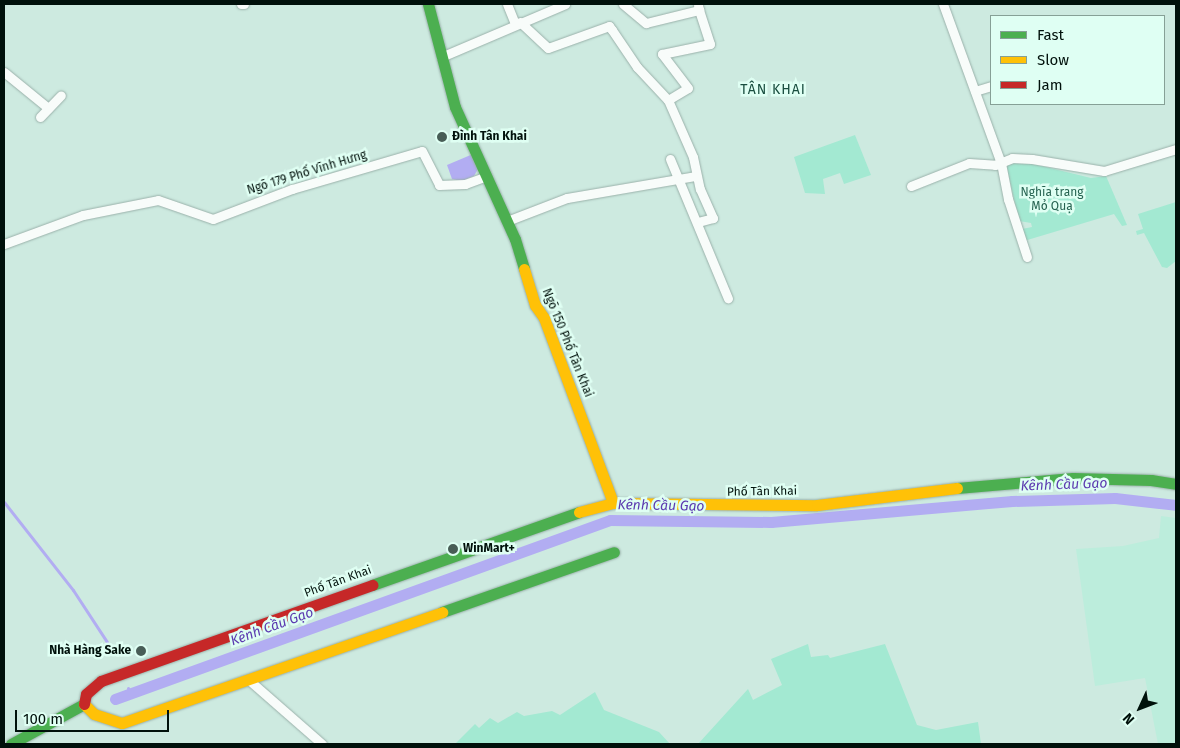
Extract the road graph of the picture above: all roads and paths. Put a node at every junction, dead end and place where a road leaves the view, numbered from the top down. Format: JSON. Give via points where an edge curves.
{"nodes":[{"id":1,"x":240,"y":4,"type":"edge"},
{"id":2,"x":244,"y":4,"type":"edge"},
{"id":3,"x":428,"y":4,"type":"edge"},
{"id":4,"x":507,"y":4,"type":"edge"},
{"id":5,"x":565,"y":4,"type":"edge"},
{"id":6,"x":623,"y":4,"type":"edge"},
{"id":7,"x":943,"y":4,"type":"edge"},
{"id":8,"x":698,"y":7,"type":"edge"},
{"id":9,"x":517,"y":23,"type":"junction"},
{"id":10,"x":441,"y":57,"type":"junction"},
{"id":11,"x":4,"y":72,"type":"edge"},
{"id":12,"x":990,"y":86,"type":"edge"},
{"id":13,"x":975,"y":91,"type":"junction"},
{"id":14,"x":61,"y":95,"type":"dead end"},
{"id":15,"x":668,"y":100,"type":"junction"},
{"id":16,"x":48,"y":108,"type":"junction"},
{"id":17,"x":40,"y":117,"type":"dead end"},
{"id":18,"x":1176,"y":149,"type":"edge"},
{"id":19,"x":670,"y":159,"type":"dead end"},
{"id":20,"x":1001,"y":163,"type":"junction"},
{"id":21,"x":487,"y":176,"type":"junction"},
{"id":22,"x":696,"y":176,"type":"junction"},
{"id":23,"x":679,"y":177,"type":"junction"},
{"id":24,"x":911,"y":186,"type":"dead end"},
{"id":25,"x":507,"y":221,"type":"junction"},
{"id":26,"x":698,"y":222,"type":"junction"},
{"id":27,"x":4,"y":244,"type":"edge"},
{"id":28,"x":1027,"y":257,"type":"dead end"},
{"id":29,"x":728,"y":298,"type":"dead end"},
{"id":30,"x":1176,"y":484,"type":"edge"},
{"id":31,"x":613,"y":503,"type":"junction"},
{"id":32,"x":614,"y":552,"type":"dead end"},
{"id":33,"x":249,"y":680,"type":"junction"},
{"id":34,"x":84,"y":704,"type":"junction"},
{"id":35,"x":11,"y":744,"type":"edge"},
{"id":36,"x":322,"y":744,"type":"edge"}],
"edges":[{"from":1,"to":2,"type":"street"},
{"from":3,"to":10,"type":"street"},
{"from":4,"to":9,"type":"street"},
{"from":5,"to":9,"type":"street"},
{"from":6,"to":8,"type":"street","via":[[646,23]]},
{"from":7,"to":13,"type":"street"},
{"from":8,"to":15,"type":"street","via":[[710,44],[662,54],[688,88]]},
{"from":9,"to":10,"type":"street"},
{"from":9,"to":15,"type":"street","via":[[548,48],[609,26],[637,67]]},
{"from":10,"to":21,"type":"street","via":[[455,107]]},
{"from":11,"to":16,"type":"street"},
{"from":12,"to":13,"type":"street"},
{"from":13,"to":20,"type":"street"},
{"from":14,"to":16,"type":"street"},
{"from":15,"to":22,"type":"street","via":[[693,157]]},
{"from":16,"to":17,"type":"street"},
{"from":18,"to":20,"type":"street","via":[[1104,171],[1032,159],[1012,158]]},
{"from":19,"to":23,"type":"street"},
{"from":20,"to":24,"type":"street","via":[[969,163]]},
{"from":20,"to":28,"type":"street","via":[[1008,199]]},
{"from":21,"to":25,"type":"street"},
{"from":21,"to":27,"type":"street","name":"Ngõ 179 Phố Vĩnh Hưng","via":[[465,184],[439,185],[422,151],[292,189],[213,219],[158,200],[83,215]]},
{"from":22,"to":23,"type":"street"},
{"from":22,"to":26,"type":"street","via":[[713,218]]},
{"from":23,"to":25,"type":"street","via":[[567,198]]},
{"from":23,"to":26,"type":"street"},
{"from":25,"to":31,"type":"street","name":"Ngõ 150 Phố Tân Khai"},
{"from":26,"to":29,"type":"street"},
{"from":30,"to":31,"type":"street","name":"Phố Tân Khai","via":[[1151,480],[1073,478],[988,484],[817,505]]},
{"from":31,"to":34,"type":"street","name":"Phố Tân Khai","via":[[578,512],[101,681],[86,694]]},
{"from":32,"to":33,"type":"street"},
{"from":33,"to":34,"type":"street","via":[[122,723],[94,714]]},
{"from":33,"to":36,"type":"street"},
{"from":34,"to":35,"type":"street"}]}
